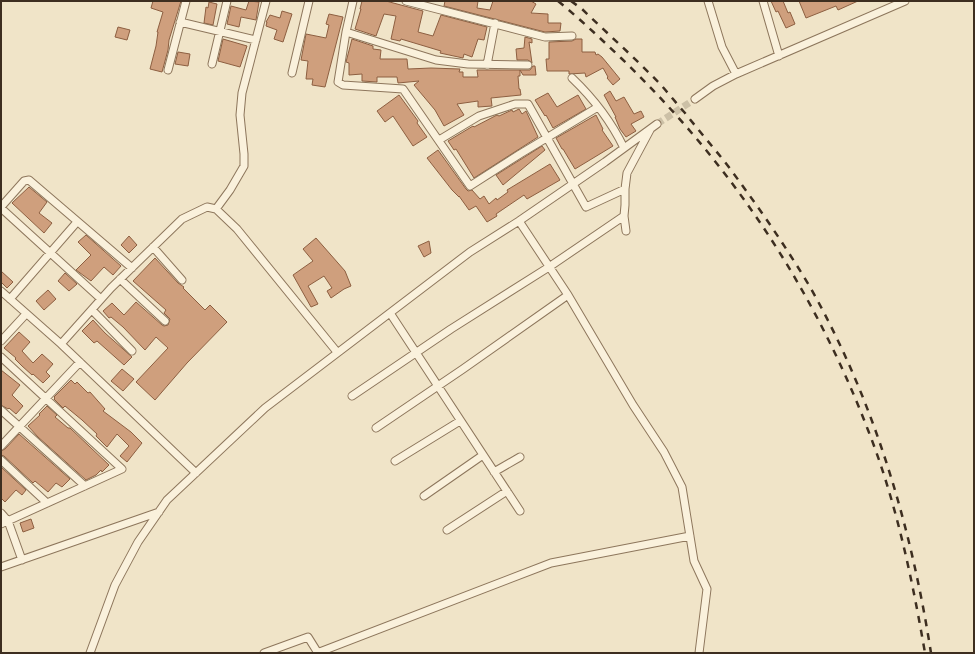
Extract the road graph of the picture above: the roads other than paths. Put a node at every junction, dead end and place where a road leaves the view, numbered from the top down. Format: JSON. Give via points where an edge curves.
{"nodes":[{"id":1,"x":186,"y":1,"type":"edge"},
{"id":2,"x":227,"y":1,"type":"edge"},
{"id":3,"x":266,"y":1,"type":"edge"},
{"id":4,"x":309,"y":1,"type":"edge"},
{"id":5,"x":353,"y":1,"type":"edge"},
{"id":6,"x":406,"y":1,"type":"edge"},
{"id":7,"x":708,"y":1,"type":"edge"},
{"id":8,"x":763,"y":1,"type":"edge"},
{"id":9,"x":905,"y":1,"type":"edge"},
{"id":10,"x":180,"y":22,"type":"junction"},
{"id":11,"x":495,"y":24,"type":"junction"},
{"id":12,"x":220,"y":31,"type":"junction"},
{"id":13,"x":346,"y":32,"type":"junction"},
{"id":14,"x":572,"y":36,"type":"dead end"},
{"id":15,"x":256,"y":40,"type":"junction"},
{"id":16,"x":779,"y":56,"type":"junction"},
{"id":17,"x":212,"y":64,"type":"dead end"},
{"id":18,"x":487,"y":65,"type":"junction"},
{"id":19,"x":528,"y":65,"type":"dead end"},
{"id":20,"x":168,"y":70,"type":"dead end"},
{"id":21,"x":292,"y":74,"type":"dead end"},
{"id":22,"x":736,"y":74,"type":"junction"},
{"id":23,"x":572,"y":78,"type":"dead end"},
{"id":24,"x":695,"y":99,"type":"tunnel mouth"},
{"id":25,"x":598,"y":107,"type":"junction"},
{"id":26,"x":657,"y":124,"type":"tunnel mouth"},
{"id":27,"x":651,"y":128,"type":"junction"},
{"id":28,"x":548,"y":138,"type":"junction"},
{"id":29,"x":440,"y":140,"type":"junction"},
{"id":30,"x":624,"y":148,"type":"junction"},
{"id":31,"x":572,"y":184,"type":"junction"},
{"id":32,"x":625,"y":189,"type":"junction"},
{"id":33,"x":1,"y":208,"type":"edge"},
{"id":34,"x":216,"y":209,"type":"junction"},
{"id":35,"x":624,"y":216,"type":"junction"},
{"id":36,"x":519,"y":221,"type":"junction"},
{"id":37,"x":77,"y":222,"type":"junction"},
{"id":38,"x":626,"y":231,"type":"dead end"},
{"id":39,"x":153,"y":247,"type":"junction"},
{"id":40,"x":51,"y":252,"type":"junction"},
{"id":41,"x":549,"y":267,"type":"junction"},
{"id":42,"x":132,"y":268,"type":"junction"},
{"id":43,"x":120,"y":280,"type":"junction"},
{"id":44,"x":182,"y":280,"type":"dead end"},
{"id":45,"x":1,"y":291,"type":"edge"},
{"id":46,"x":568,"y":295,"type":"junction"},
{"id":47,"x":10,"y":299,"type":"junction"},
{"id":48,"x":101,"y":299,"type":"junction"},
{"id":49,"x":92,"y":310,"type":"junction"},
{"id":50,"x":390,"y":313,"type":"junction"},
{"id":51,"x":26,"y":314,"type":"junction"},
{"id":52,"x":165,"y":321,"type":"dead end"},
{"id":53,"x":1,"y":341,"type":"edge"},
{"id":54,"x":61,"y":344,"type":"junction"},
{"id":55,"x":132,"y":350,"type":"dead end"},
{"id":56,"x":337,"y":352,"type":"junction"},
{"id":57,"x":416,"y":353,"type":"junction"},
{"id":58,"x":1,"y":357,"type":"edge"},
{"id":59,"x":80,"y":362,"type":"junction"},
{"id":60,"x":438,"y":386,"type":"junction"},
{"id":61,"x":352,"y":396,"type":"dead end"},
{"id":62,"x":45,"y":398,"type":"junction"},
{"id":63,"x":1,"y":410,"type":"edge"},
{"id":64,"x":460,"y":420,"type":"junction"},
{"id":65,"x":19,"y":426,"type":"junction"},
{"id":66,"x":376,"y":428,"type":"dead end"},
{"id":67,"x":1,"y":446,"type":"edge"},
{"id":68,"x":483,"y":455,"type":"junction"},
{"id":69,"x":520,"y":457,"type":"dead end"},
{"id":70,"x":1,"y":460,"type":"edge"},
{"id":71,"x":395,"y":461,"type":"dead end"},
{"id":72,"x":494,"y":472,"type":"junction"},
{"id":73,"x":196,"y":473,"type":"junction"},
{"id":74,"x":85,"y":486,"type":"junction"},
{"id":75,"x":507,"y":491,"type":"junction"},
{"id":76,"x":424,"y":496,"type":"dead end"},
{"id":77,"x":47,"y":503,"type":"junction"},
{"id":78,"x":520,"y":511,"type":"dead end"},
{"id":79,"x":159,"y":512,"type":"junction"},
{"id":80,"x":1,"y":513,"type":"edge"},
{"id":81,"x":8,"y":521,"type":"junction"},
{"id":82,"x":1,"y":524,"type":"edge"},
{"id":83,"x":447,"y":530,"type":"dead end"},
{"id":84,"x":690,"y":536,"type":"junction"},
{"id":85,"x":22,"y":560,"type":"junction"},
{"id":86,"x":1,"y":568,"type":"edge"},
{"id":87,"x":90,"y":653,"type":"edge"},
{"id":88,"x":264,"y":653,"type":"edge"},
{"id":89,"x":318,"y":653,"type":"edge"},
{"id":90,"x":699,"y":653,"type":"edge"}],
"edges":[{"from":1,"to":10,"type":"street"},
{"from":2,"to":12,"type":"street"},
{"from":3,"to":15,"type":"street"},
{"from":4,"to":21,"type":"street"},
{"from":5,"to":13,"type":"street"},
{"from":6,"to":11,"type":"street"},
{"from":7,"to":22,"type":"street","via":[[722,47]]},
{"from":8,"to":16,"type":"street"},
{"from":9,"to":16,"type":"street"},
{"from":10,"to":12,"type":"street"},
{"from":10,"to":20,"type":"street"},
{"from":11,"to":14,"type":"street","via":[[545,37]]},
{"from":11,"to":18,"type":"street"},
{"from":12,"to":15,"type":"street"},
{"from":12,"to":17,"type":"street"},
{"from":13,"to":18,"type":"street","via":[[436,60]]},
{"from":13,"to":29,"type":"street","via":[[338,82],[343,85],[403,89]]},
{"from":15,"to":34,"type":"street","via":[[242,93],[240,115],[244,166]]},
{"from":16,"to":22,"type":"street"},
{"from":18,"to":19,"type":"street"},
{"from":22,"to":24,"type":"street"},
{"from":23,"to":25,"type":"street"},
{"from":25,"to":28,"type":"street"},
{"from":25,"to":30,"type":"street","via":[[615,130]]},
{"from":26,"to":27,"type":"street"},
{"from":27,"to":30,"type":"street"},
{"from":27,"to":32,"type":"street","via":[[627,173]]},
{"from":28,"to":29,"type":"street","via":[[528,104],[515,104],[479,116]]},
{"from":28,"to":29,"type":"street","via":[[470,186]]},
{"from":28,"to":31,"type":"street"},
{"from":30,"to":31,"type":"street"},
{"from":31,"to":32,"type":"street","via":[[586,207]]},
{"from":31,"to":36,"type":"street"},
{"from":32,"to":35,"type":"street"},
{"from":33,"to":37,"type":"street","via":[[24,181],[29,180]]},
{"from":33,"to":40,"type":"street"},
{"from":34,"to":39,"type":"street","via":[[207,207],[182,219]]},
{"from":34,"to":56,"type":"street","via":[[237,229]]},
{"from":35,"to":38,"type":"street"},
{"from":35,"to":41,"type":"street"},
{"from":36,"to":41,"type":"street"},
{"from":36,"to":50,"type":"street","via":[[470,252]]},
{"from":37,"to":40,"type":"street"},
{"from":37,"to":42,"type":"street"},
{"from":39,"to":42,"type":"street"},
{"from":39,"to":44,"type":"street"},
{"from":40,"to":47,"type":"street"},
{"from":40,"to":48,"type":"street"},
{"from":41,"to":46,"type":"street"},
{"from":41,"to":57,"type":"street"},
{"from":42,"to":43,"type":"street"},
{"from":43,"to":48,"type":"street"},
{"from":43,"to":52,"type":"street"},
{"from":45,"to":47,"type":"street"},
{"from":46,"to":60,"type":"street"},
{"from":46,"to":84,"type":"street","via":[[664,452],[682,487]]},
{"from":47,"to":51,"type":"street"},
{"from":48,"to":49,"type":"street"},
{"from":49,"to":54,"type":"street"},
{"from":49,"to":55,"type":"street"},
{"from":50,"to":56,"type":"street"},
{"from":50,"to":57,"type":"street"},
{"from":51,"to":53,"type":"street"},
{"from":51,"to":54,"type":"street"},
{"from":54,"to":59,"type":"street"},
{"from":56,"to":73,"type":"street","via":[[265,408]]},
{"from":57,"to":60,"type":"street"},
{"from":57,"to":61,"type":"street"},
{"from":58,"to":62,"type":"street"},
{"from":59,"to":62,"type":"street"},
{"from":59,"to":73,"type":"street"},
{"from":60,"to":64,"type":"street"},
{"from":60,"to":66,"type":"street"},
{"from":62,"to":65,"type":"street"},
{"from":62,"to":74,"type":"street","via":[[122,469]]},
{"from":63,"to":65,"type":"street"},
{"from":64,"to":68,"type":"street"},
{"from":64,"to":71,"type":"street"},
{"from":65,"to":67,"type":"street"},
{"from":65,"to":74,"type":"street"},
{"from":68,"to":72,"type":"street"},
{"from":68,"to":76,"type":"street"},
{"from":69,"to":72,"type":"street"},
{"from":70,"to":77,"type":"street"},
{"from":72,"to":75,"type":"street"},
{"from":73,"to":79,"type":"street","via":[[167,500]]},
{"from":74,"to":77,"type":"street"},
{"from":75,"to":78,"type":"street"},
{"from":75,"to":83,"type":"street"},
{"from":77,"to":81,"type":"street"},
{"from":79,"to":85,"type":"street"},
{"from":79,"to":87,"type":"street","via":[[138,542],[115,585]]},
{"from":80,"to":81,"type":"street"},
{"from":81,"to":82,"type":"street"},
{"from":81,"to":85,"type":"street"},
{"from":84,"to":89,"type":"street","via":[[550,563]]},
{"from":84,"to":90,"type":"street","via":[[694,561],[707,589]]},
{"from":85,"to":86,"type":"street"},
{"from":88,"to":89,"type":"street","via":[[308,637]]}]}
